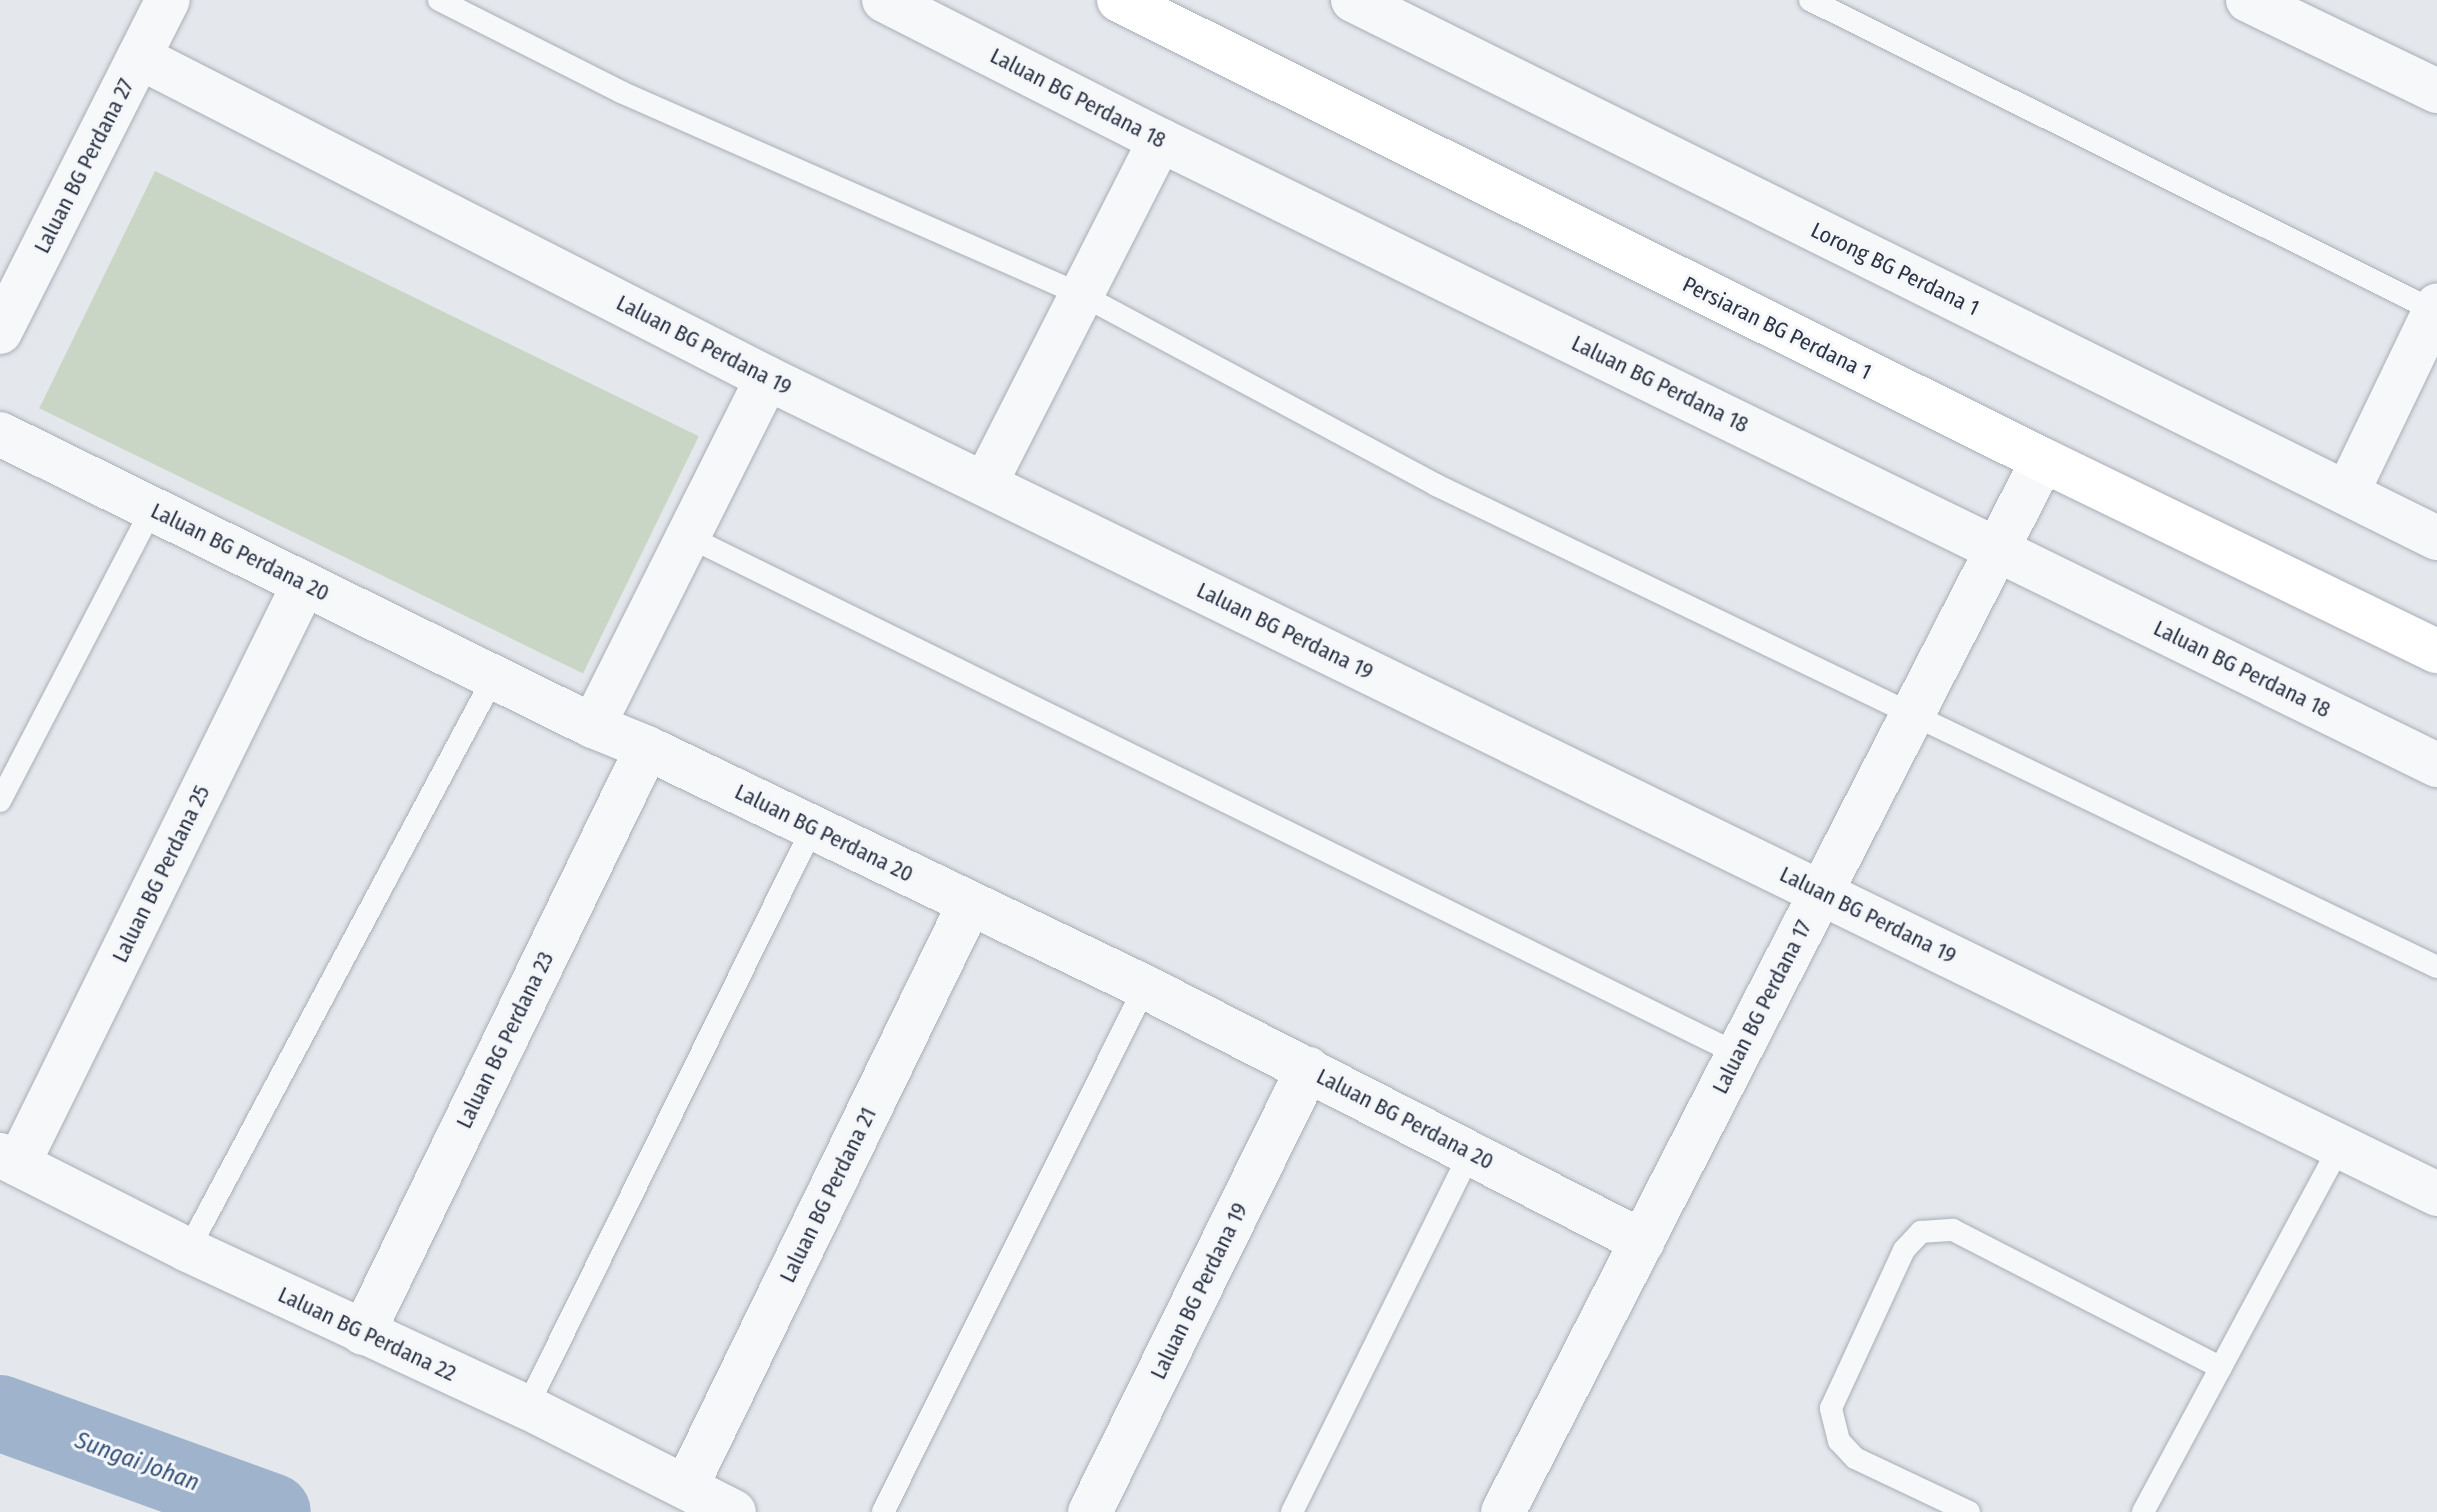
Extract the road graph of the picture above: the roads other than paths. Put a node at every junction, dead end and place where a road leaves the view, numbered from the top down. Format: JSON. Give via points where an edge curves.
{"nodes":[{"id":1,"x":168,"y":0,"type":"edge"},
{"id":2,"x":439,"y":0,"type":"edge"},
{"id":3,"x":884,"y":0,"type":"edge"},
{"id":4,"x":1119,"y":0,"type":"edge"},
{"id":5,"x":1810,"y":0,"type":"edge"},
{"id":6,"x":2248,"y":0,"type":"edge"},
{"id":7,"x":1374,"y":5,"type":"edge"},
{"id":8,"x":139,"y":57,"type":"junction"},
{"id":9,"x":2437,"y":91,"type":"edge"},
{"id":10,"x":1160,"y":140,"type":"junction"},
{"id":11,"x":1082,"y":295,"type":"junction"},
{"id":12,"x":2436,"y":310,"type":"edge"},
{"id":13,"x":0,"y":332,"type":"edge"},
{"id":14,"x":767,"y":378,"type":"junction"},
{"id":15,"x":0,"y":434,"type":"edge"},
{"id":16,"x":2043,"y":460,"type":"junction"},
{"id":17,"x":985,"y":484,"type":"junction"},
{"id":18,"x":2347,"y":493,"type":"junction"},
{"id":19,"x":152,"y":509,"type":"junction"},
{"id":20,"x":687,"y":536,"type":"junction"},
{"id":21,"x":2437,"y":538,"type":"edge"},
{"id":22,"x":1999,"y":550,"type":"junction"},
{"id":23,"x":304,"y":584,"type":"junction"},
{"id":24,"x":2437,"y":651,"type":"edge"},
{"id":25,"x":495,"y":675,"type":"junction"},
{"id":26,"x":1912,"y":716,"type":"junction"},
{"id":27,"x":593,"y":726,"type":"junction"},
{"id":28,"x":647,"y":748,"type":"junction"},
{"id":29,"x":2437,"y":765,"type":"edge"},
{"id":30,"x":0,"y":801,"type":"edge"},
{"id":31,"x":813,"y":827,"type":"junction"},
{"id":32,"x":1821,"y":892,"type":"junction"},
{"id":33,"x":970,"y":903,"type":"junction"},
{"id":34,"x":2437,"y":967,"type":"edge"},
{"id":35,"x":1145,"y":987,"type":"junction"},
{"id":36,"x":1738,"y":1054,"type":"junction"},
{"id":37,"x":1308,"y":1069,"type":"junction"},
{"id":38,"x":2340,"y":1146,"type":"junction"},
{"id":39,"x":1471,"y":1151,"type":"junction"},
{"id":40,"x":9,"y":1160,"type":"edge"},
{"id":41,"x":2437,"y":1194,"type":"edge"},
{"id":42,"x":1643,"y":1242,"type":"junction"},
{"id":43,"x":188,"y":1250,"type":"junction"},
{"id":44,"x":363,"y":1333,"type":"junction"},
{"id":45,"x":2221,"y":1368,"type":"junction"},
{"id":46,"x":527,"y":1407,"type":"junction"},
{"id":47,"x":686,"y":1487,"type":"junction"},
{"id":48,"x":734,"y":1512,"type":"edge"},
{"id":49,"x":883,"y":1512,"type":"edge"},
{"id":50,"x":1090,"y":1512,"type":"edge"},
{"id":51,"x":1292,"y":1512,"type":"edge"},
{"id":52,"x":1503,"y":1512,"type":"edge"},
{"id":53,"x":1969,"y":1512,"type":"edge"},
{"id":54,"x":2143,"y":1512,"type":"edge"}],
"edges":[{"from":1,"to":8,"type":"street","name":"Laluan BG Perdana 27"},
{"from":2,"to":11,"type":"lane","via":[[621,92]]},
{"from":3,"to":10,"type":"street","name":"Laluan BG Perdana 18"},
{"from":4,"to":16,"type":"street","name":"Persiaran BG Perdana 1"},
{"from":5,"to":12,"type":"lane"},
{"from":6,"to":9,"type":"street"},
{"from":7,"to":18,"type":"street","name":"Lorong BG Perdana 1"},
{"from":8,"to":13,"type":"street","name":"Laluan BG Perdana 27"},
{"from":8,"to":14,"type":"street","name":"Laluan BG Perdana 19"},
{"from":10,"to":11,"type":"street"},
{"from":10,"to":22,"type":"street","name":"Laluan BG Perdana 18"},
{"from":11,"to":17,"type":"street"},
{"from":11,"to":26,"type":"lane","via":[[1436,485]]},
{"from":12,"to":18,"type":"street"},
{"from":14,"to":17,"type":"street","name":"Laluan BG Perdana 19"},
{"from":14,"to":20,"type":"street"},
{"from":15,"to":19,"type":"street","name":"Laluan BG Perdana 20"},
{"from":16,"to":22,"type":"street","name":"Laluan BG Perdana 17"},
{"from":16,"to":24,"type":"street","name":"Persiaran BG Perdana 1"},
{"from":17,"to":32,"type":"street","name":"Laluan BG Perdana 19"},
{"from":18,"to":21,"type":"street","name":"Lorong BG Perdana 1"},
{"from":19,"to":23,"type":"street","name":"Laluan BG Perdana 20"},
{"from":19,"to":30,"type":"lane"},
{"from":20,"to":27,"type":"street"},
{"from":20,"to":36,"type":"lane"},
{"from":22,"to":26,"type":"street","name":"Laluan BG Perdana 17"},
{"from":22,"to":29,"type":"street","name":"Laluan BG Perdana 18"},
{"from":23,"to":25,"type":"street","name":"Laluan BG Perdana 20"},
{"from":23,"to":40,"type":"street","name":"Laluan BG Perdana 25"},
{"from":25,"to":27,"type":"street","name":"Laluan BG Perdana 20"},
{"from":25,"to":43,"type":"lane"},
{"from":26,"to":32,"type":"street","name":"Laluan BG Perdana 17"},
{"from":26,"to":34,"type":"lane"},
{"from":27,"to":28,"type":"street","name":"Laluan BG Perdana 20"},
{"from":28,"to":31,"type":"street","name":"Laluan BG Perdana 20"},
{"from":28,"to":44,"type":"street","name":"Laluan BG Perdana 23"},
{"from":31,"to":33,"type":"street","name":"Laluan BG Perdana 20"},
{"from":31,"to":46,"type":"lane"},
{"from":32,"to":36,"type":"street","name":"Laluan BG Perdana 17"},
{"from":32,"to":38,"type":"street","name":"Laluan BG Perdana 19"},
{"from":33,"to":35,"type":"street","name":"Laluan BG Perdana 20"},
{"from":33,"to":47,"type":"street","name":"Laluan BG Perdana 21"},
{"from":35,"to":37,"type":"street","name":"Laluan BG Perdana 20"},
{"from":35,"to":49,"type":"lane"},
{"from":36,"to":42,"type":"street","name":"Laluan BG Perdana 17"},
{"from":37,"to":39,"type":"street","name":"Laluan BG Perdana 20"},
{"from":37,"to":50,"type":"street","name":"Laluan BG Perdana 19"},
{"from":38,"to":41,"type":"street","name":"Laluan BG Perdana 19"},
{"from":38,"to":45,"type":"lane"},
{"from":39,"to":42,"type":"street","name":"Laluan BG Perdana 20"},
{"from":39,"to":51,"type":"lane"},
{"from":40,"to":43,"type":"street","name":"Laluan BG Perdana 22"},
{"from":42,"to":52,"type":"street","name":"Laluan BG Perdana 17"},
{"from":43,"to":44,"type":"street","name":"Laluan BG Perdana 22"},
{"from":44,"to":46,"type":"street","name":"Laluan BG Perdana 22"},
{"from":45,"to":53,"type":"lane","via":[[1953,1230],[1921,1232],[1904,1250],[1831,1408],[1839,1441],[1855,1458]]},
{"from":45,"to":54,"type":"lane"},
{"from":46,"to":47,"type":"street","name":"Laluan BG Perdana 22"},
{"from":47,"to":48,"type":"street","name":"Laluan BG Perdana 22"}]}
